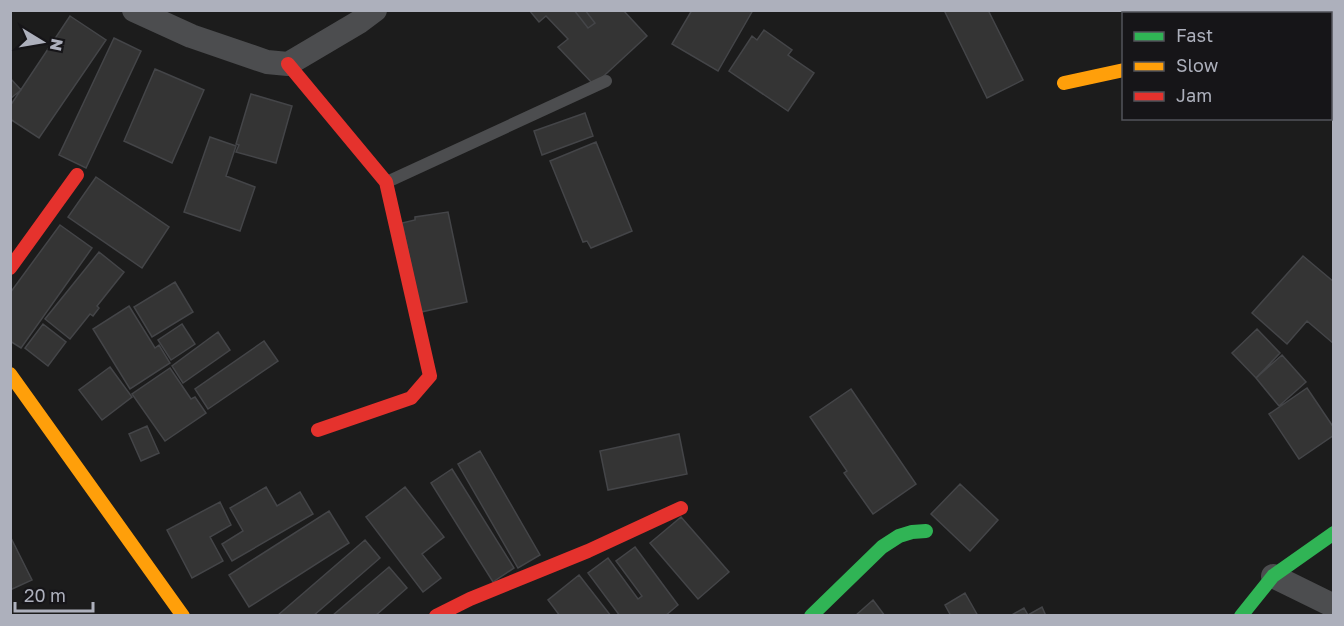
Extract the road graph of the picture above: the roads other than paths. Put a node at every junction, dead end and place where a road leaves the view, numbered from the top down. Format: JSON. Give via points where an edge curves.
{"nodes":[{"id":1,"x":134,"y":10,"type":"edge"},
{"id":2,"x":375,"y":10,"type":"edge"},
{"id":3,"x":288,"y":64,"type":"junction"},
{"id":4,"x":1122,"y":70,"type":"edge"},
{"id":5,"x":606,"y":81,"type":"dead end"},
{"id":6,"x":1064,"y":83,"type":"dead end"},
{"id":7,"x":77,"y":175,"type":"dead end"},
{"id":8,"x":386,"y":182,"type":"junction"},
{"id":9,"x":10,"y":268,"type":"edge"},
{"id":10,"x":10,"y":374,"type":"edge"},
{"id":11,"x":318,"y":430,"type":"dead end"},
{"id":12,"x":681,"y":508,"type":"dead end"},
{"id":13,"x":926,"y":531,"type":"dead end"},
{"id":14,"x":1334,"y":533,"type":"edge"},
{"id":15,"x":1273,"y":576,"type":"junction"},
{"id":16,"x":1334,"y":606,"type":"edge"},
{"id":17,"x":183,"y":615,"type":"edge"},
{"id":18,"x":436,"y":615,"type":"edge"},
{"id":19,"x":811,"y":615,"type":"edge"},
{"id":20,"x":1241,"y":615,"type":"edge"}],
"edges":[{"from":1,"to":3,"type":"street","via":[[191,36],[267,62]]},
{"from":2,"to":3,"type":"street"},
{"from":3,"to":8,"type":"street"},
{"from":4,"to":6,"type":"street"},
{"from":5,"to":8,"type":"lane"},
{"from":7,"to":9,"type":"street"},
{"from":8,"to":11,"type":"street","via":[[430,376],[411,398]]},
{"from":10,"to":17,"type":"street"},
{"from":12,"to":18,"type":"street"},
{"from":13,"to":19,"type":"street","via":[[899,536],[882,547]]},
{"from":14,"to":15,"type":"street"},
{"from":15,"to":16,"type":"street"},
{"from":15,"to":20,"type":"street"}]}
